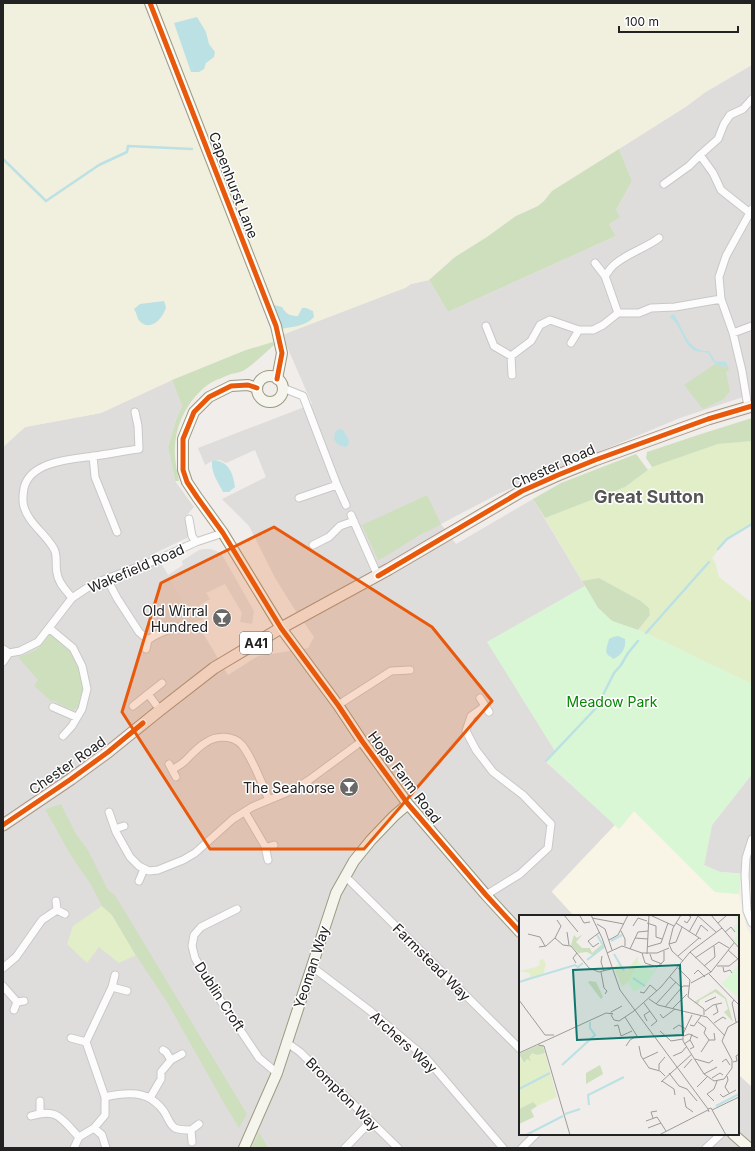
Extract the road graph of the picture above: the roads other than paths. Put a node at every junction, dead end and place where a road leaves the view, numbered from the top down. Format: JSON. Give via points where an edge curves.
{"nodes":[{"id":1,"x":150,"y":3,"type":"edge"},
{"id":2,"x":752,"y":99,"type":"edge"},
{"id":3,"x":700,"y":155,"type":"junction"},
{"id":4,"x":664,"y":184,"type":"dead end"},
{"id":5,"x":751,"y":211,"type":"edge"},
{"id":6,"x":659,"y":238,"type":"dead end"},
{"id":7,"x":595,"y":263,"type":"dead end"},
{"id":8,"x":605,"y":276,"type":"junction"},
{"id":9,"x":721,"y":299,"type":"junction"},
{"id":10,"x":618,"y":313,"type":"junction"},
{"id":11,"x":486,"y":326,"type":"dead end"},
{"id":12,"x":752,"y":326,"type":"edge"},
{"id":13,"x":579,"y":330,"type":"junction"},
{"id":14,"x":733,"y":333,"type":"junction"},
{"id":15,"x":571,"y":343,"type":"dead end"},
{"id":16,"x":511,"y":356,"type":"junction"},
{"id":17,"x":512,"y":375,"type":"dead end"},
{"id":18,"x":277,"y":379,"type":"junction"},
{"id":19,"x":257,"y":388,"type":"junction"},
{"id":20,"x":283,"y":388,"type":"junction"},
{"id":21,"x":750,"y":407,"type":"edge"},
{"id":22,"x":135,"y":412,"type":"dead end"},
{"id":23,"x":93,"y":456,"type":"junction"},
{"id":24,"x":337,"y":485,"type":"junction"},
{"id":25,"x":299,"y":498,"type":"dead end"},
{"id":26,"x":346,"y":505,"type":"dead end"},
{"id":27,"x":189,"y":519,"type":"dead end"},
{"id":28,"x":117,"y":532,"type":"dead end"},
{"id":29,"x":223,"y":533,"type":"junction"},
{"id":30,"x":196,"y":542,"type":"junction"},
{"id":31,"x":313,"y":545,"type":"dead end"},
{"id":32,"x":378,"y":576,"type":"junction"},
{"id":33,"x":106,"y":579,"type":"junction"},
{"id":34,"x":72,"y":598,"type":"junction"},
{"id":35,"x":177,"y":627,"type":"dead end"},
{"id":36,"x":49,"y":628,"type":"junction"},
{"id":37,"x":281,"y":628,"type":"junction"},
{"id":38,"x":148,"y":640,"type":"junction"},
{"id":39,"x":146,"y":649,"type":"dead end"},
{"id":40,"x":6,"y":651,"type":"edge"},
{"id":41,"x":3,"y":662,"type":"edge"},
{"id":42,"x":410,"y":670,"type":"dead end"},
{"id":43,"x":162,"y":684,"type":"dead end"},
{"id":44,"x":148,"y":694,"type":"junction"},
{"id":45,"x":480,"y":698,"type":"dead end"},
{"id":46,"x":338,"y":705,"type":"junction"},
{"id":47,"x":133,"y":706,"type":"dead end"},
{"id":48,"x":53,"y":707,"type":"dead end"},
{"id":49,"x":160,"y":710,"type":"junction"},
{"id":50,"x":76,"y":717,"type":"junction"},
{"id":51,"x":63,"y":736,"type":"dead end"},
{"id":52,"x":362,"y":741,"type":"junction"},
{"id":53,"x":172,"y":770,"type":"dead end"},
{"id":54,"x":269,"y":800,"type":"junction"},
{"id":55,"x":408,"y":804,"type":"junction"},
{"id":56,"x":109,"y":812,"type":"dead end"},
{"id":57,"x":244,"y":812,"type":"junction"},
{"id":58,"x":3,"y":825,"type":"edge"},
{"id":59,"x":124,"y":826,"type":"dead end"},
{"id":60,"x":115,"y":829,"type":"junction"},
{"id":61,"x":752,"y":839,"type":"edge"},
{"id":62,"x":274,"y":845,"type":"dead end"},
{"id":63,"x":265,"y":848,"type":"junction"},
{"id":64,"x":268,"y":860,"type":"dead end"},
{"id":65,"x":144,"y":869,"type":"junction"},
{"id":66,"x":345,"y":876,"type":"junction"},
{"id":67,"x":140,"y":881,"type":"dead end"},
{"id":68,"x":486,"y":895,"type":"junction"},
{"id":69,"x":56,"y":901,"type":"dead end"},
{"id":70,"x":237,"y":909,"type":"dead end"},
{"id":71,"x":57,"y":910,"type":"junction"},
{"id":72,"x":65,"y":914,"type":"dead end"},
{"id":73,"x":752,"y":923,"type":"edge"},
{"id":74,"x":519,"y":931,"type":"edge"},
{"id":75,"x":311,"y":966,"type":"junction"},
{"id":76,"x":3,"y":968,"type":"edge"},
{"id":77,"x":115,"y":975,"type":"dead end"},
{"id":78,"x":3,"y":986,"type":"edge"},
{"id":79,"x":112,"y":987,"type":"junction"},
{"id":80,"x":127,"y":991,"type":"dead end"},
{"id":81,"x":14,"y":1010,"type":"dead end"},
{"id":82,"x":71,"y":1038,"type":"dead end"},
{"id":83,"x":86,"y":1042,"type":"junction"},
{"id":84,"x":286,"y":1042,"type":"junction"},
{"id":85,"x":519,"y":1048,"type":"edge"},
{"id":86,"x":163,"y":1050,"type":"dead end"},
{"id":87,"x":182,"y":1054,"type":"dead end"},
{"id":88,"x":171,"y":1060,"type":"junction"},
{"id":89,"x":277,"y":1073,"type":"junction"},
{"id":90,"x":105,"y":1097,"type":"junction"},
{"id":91,"x":150,"y":1098,"type":"junction"},
{"id":92,"x":40,"y":1102,"type":"dead end"},
{"id":93,"x":40,"y":1113,"type":"junction"},
{"id":94,"x":31,"y":1116,"type":"dead end"},
{"id":95,"x":370,"y":1122,"type":"junction"},
{"id":96,"x":199,"y":1124,"type":"dead end"},
{"id":97,"x":94,"y":1128,"type":"junction"},
{"id":98,"x":191,"y":1130,"type":"junction"},
{"id":99,"x":535,"y":1135,"type":"edge"},
{"id":100,"x":720,"y":1135,"type":"edge"},
{"id":101,"x":735,"y":1135,"type":"edge"},
{"id":102,"x":79,"y":1137,"type":"junction"},
{"id":103,"x":192,"y":1142,"type":"dead end"},
{"id":104,"x":74,"y":1148,"type":"edge"},
{"id":105,"x":106,"y":1148,"type":"edge"},
{"id":106,"x":244,"y":1148,"type":"edge"},
{"id":107,"x":346,"y":1148,"type":"edge"},
{"id":108,"x":398,"y":1148,"type":"edge"},
{"id":109,"x":503,"y":1148,"type":"edge"},
{"id":110,"x":522,"y":1148,"type":"edge"},
{"id":111,"x":706,"y":1148,"type":"edge"},
{"id":112,"x":749,"y":1148,"type":"edge"}],
"edges":[{"from":1,"to":18,"type":"street","name":"Capenhurst Lane","via":[[276,326],[282,353]]},
{"from":2,"to":3,"type":"street","via":[[743,109],[730,116],[718,139]]},
{"from":3,"to":4,"type":"street"},
{"from":3,"to":5,"type":"street","via":[[721,190]]},
{"from":5,"to":9,"type":"street","via":[[726,256],[719,277]]},
{"from":6,"to":8,"type":"street","via":[[651,244],[639,244]]},
{"from":7,"to":8,"type":"street"},
{"from":8,"to":10,"type":"street"},
{"from":9,"to":10,"type":"street","via":[[675,307],[651,308],[639,313]]},
{"from":9,"to":14,"type":"street"},
{"from":10,"to":13,"type":"street","via":[[593,330]]},
{"from":11,"to":16,"type":"street","via":[[494,346]]},
{"from":12,"to":14,"type":"street"},
{"from":13,"to":15,"type":"street"},
{"from":13,"to":16,"type":"street","via":[[550,320],[540,325],[531,341]]},
{"from":14,"to":21,"type":"street"},
{"from":16,"to":17,"type":"street"},
{"from":18,"to":19,"type":"street","via":[[269,376],[258,383]]},
{"from":18,"to":20,"type":"street"},
{"from":19,"to":20,"type":"street","via":[[262,400],[271,403],[280,398]]},
{"from":19,"to":29,"type":"street","name":"Hope Farm Road","via":[[248,385],[231,386],[209,396],[194,412],[183,439],[183,470],[187,482]]},
{"from":20,"to":24,"type":"street","via":[[303,396]]},
{"from":21,"to":32,"type":"main road","name":"Chester Road","number":"A41","via":[[708,419],[595,460],[522,491]]},
{"from":22,"to":23,"type":"street","via":[[139,449]]},
{"from":23,"to":28,"type":"street","via":[[95,477]]},
{"from":23,"to":34,"type":"street","via":[[51,463],[39,468],[30,476],[23,495],[28,515],[54,549],[59,582]]},
{"from":24,"to":25,"type":"street"},
{"from":24,"to":26,"type":"street"},
{"from":27,"to":30,"type":"street","via":[[192,536]]},
{"from":29,"to":30,"type":"street","name":"Wakefield Road"},
{"from":29,"to":37,"type":"street","name":"Hope Farm Road"},
{"from":30,"to":33,"type":"street","name":"Wakefield Road"},
{"from":31,"to":32,"type":"street","via":[[329,537],[353,518]]},
{"from":32,"to":37,"type":"main road","name":"Chester Road","number":"A41"},
{"from":33,"to":34,"type":"street","name":"Wakefield Road"},
{"from":33,"to":38,"type":"street","via":[[139,632]]},
{"from":34,"to":36,"type":"street","name":"Wakefield Road"},
{"from":35,"to":38,"type":"street"},
{"from":36,"to":40,"type":"street","name":"Wakefield Road","via":[[38,642],[20,651]]},
{"from":36,"to":50,"type":"street","via":[[73,648],[82,666],[87,689],[82,709]]},
{"from":37,"to":46,"type":"street","name":"Hope Farm Road"},
{"from":37,"to":49,"type":"main road","name":"Chester Road","number":"A41","via":[[214,668]]},
{"from":38,"to":39,"type":"street"},
{"from":40,"to":41,"type":"street"},
{"from":42,"to":46,"type":"street","via":[[391,670]]},
{"from":43,"to":44,"type":"street"},
{"from":44,"to":47,"type":"street"},
{"from":44,"to":49,"type":"street"},
{"from":45,"to":68,"type":"street","via":[[487,709],[471,716],[466,731],[476,750],[492,772],[523,795],[551,824],[548,848],[520,874]]},
{"from":46,"to":52,"type":"street","name":"Hope Farm Road"},
{"from":48,"to":50,"type":"street"},
{"from":49,"to":58,"type":"main road","name":"Chester Road","number":"A41","via":[[108,752]]},
{"from":50,"to":51,"type":"street"},
{"from":52,"to":54,"type":"street","via":[[309,780]]},
{"from":52,"to":55,"type":"street","name":"Hope Farm Road"},
{"from":53,"to":54,"type":"street","via":[[206,742],[214,738],[232,739],[241,744],[246,752]]},
{"from":54,"to":57,"type":"street","via":[[258,803]]},
{"from":55,"to":66,"type":"street","name":"Yeoman Way","via":[[371,840]]},
{"from":55,"to":68,"type":"street","name":"Hope Farm Road"},
{"from":56,"to":60,"type":"street"},
{"from":57,"to":63,"type":"street"},
{"from":57,"to":65,"type":"street","via":[[183,860],[158,870]]},
{"from":59,"to":60,"type":"street"},
{"from":60,"to":65,"type":"street","via":[[130,858]]},
{"from":61,"to":73,"type":"street","via":[[746,858],[745,875],[747,911]]},
{"from":62,"to":63,"type":"street"},
{"from":63,"to":64,"type":"street"},
{"from":65,"to":67,"type":"street"},
{"from":66,"to":75,"type":"street","name":"Yeoman Way","via":[[336,893]]},
{"from":66,"to":85,"type":"street","name":"Farmstead Way"},
{"from":68,"to":74,"type":"street","name":"Hope Farm Road"},
{"from":69,"to":71,"type":"street"},
{"from":70,"to":89,"type":"street","name":"Dublin Croft","via":[[201,927],[194,935],[193,952],[202,971],[259,1058]]},
{"from":71,"to":72,"type":"street"},
{"from":71,"to":76,"type":"street","via":[[42,920],[16,957]]},
{"from":75,"to":84,"type":"street","name":"Yeoman Way"},
{"from":75,"to":109,"type":"street","name":"Archers Way","via":[[426,1058]]},
{"from":77,"to":79,"type":"street"},
{"from":78,"to":81,"type":"street","via":[[20,1001]]},
{"from":79,"to":80,"type":"street"},
{"from":79,"to":83,"type":"street"},
{"from":82,"to":83,"type":"street"},
{"from":83,"to":90,"type":"street"},
{"from":84,"to":89,"type":"street","name":"Yeoman Way"},
{"from":84,"to":95,"type":"street","name":"Brompton Way","via":[[300,1052]]},
{"from":86,"to":88,"type":"street"},
{"from":87,"to":88,"type":"street"},
{"from":88,"to":91,"type":"street","via":[[162,1072],[161,1079]]},
{"from":89,"to":106,"type":"street","name":"Yeoman Way"},
{"from":90,"to":91,"type":"street","via":[[128,1094]]},
{"from":90,"to":97,"type":"street","via":[[105,1115]]},
{"from":91,"to":98,"type":"street","via":[[166,1114],[175,1128]]},
{"from":92,"to":93,"type":"street"},
{"from":93,"to":94,"type":"street"},
{"from":93,"to":102,"type":"street","via":[[57,1115]]},
{"from":95,"to":107,"type":"street"},
{"from":95,"to":108,"type":"street","name":"Brompton Way"},
{"from":96,"to":98,"type":"street"},
{"from":97,"to":102,"type":"street"},
{"from":97,"to":105,"type":"street","via":[[102,1135]]},
{"from":98,"to":103,"type":"street"},
{"from":99,"to":110,"type":"street"},
{"from":100,"to":111,"type":"street"},
{"from":101,"to":112,"type":"street"},
{"from":102,"to":104,"type":"street"}]}
